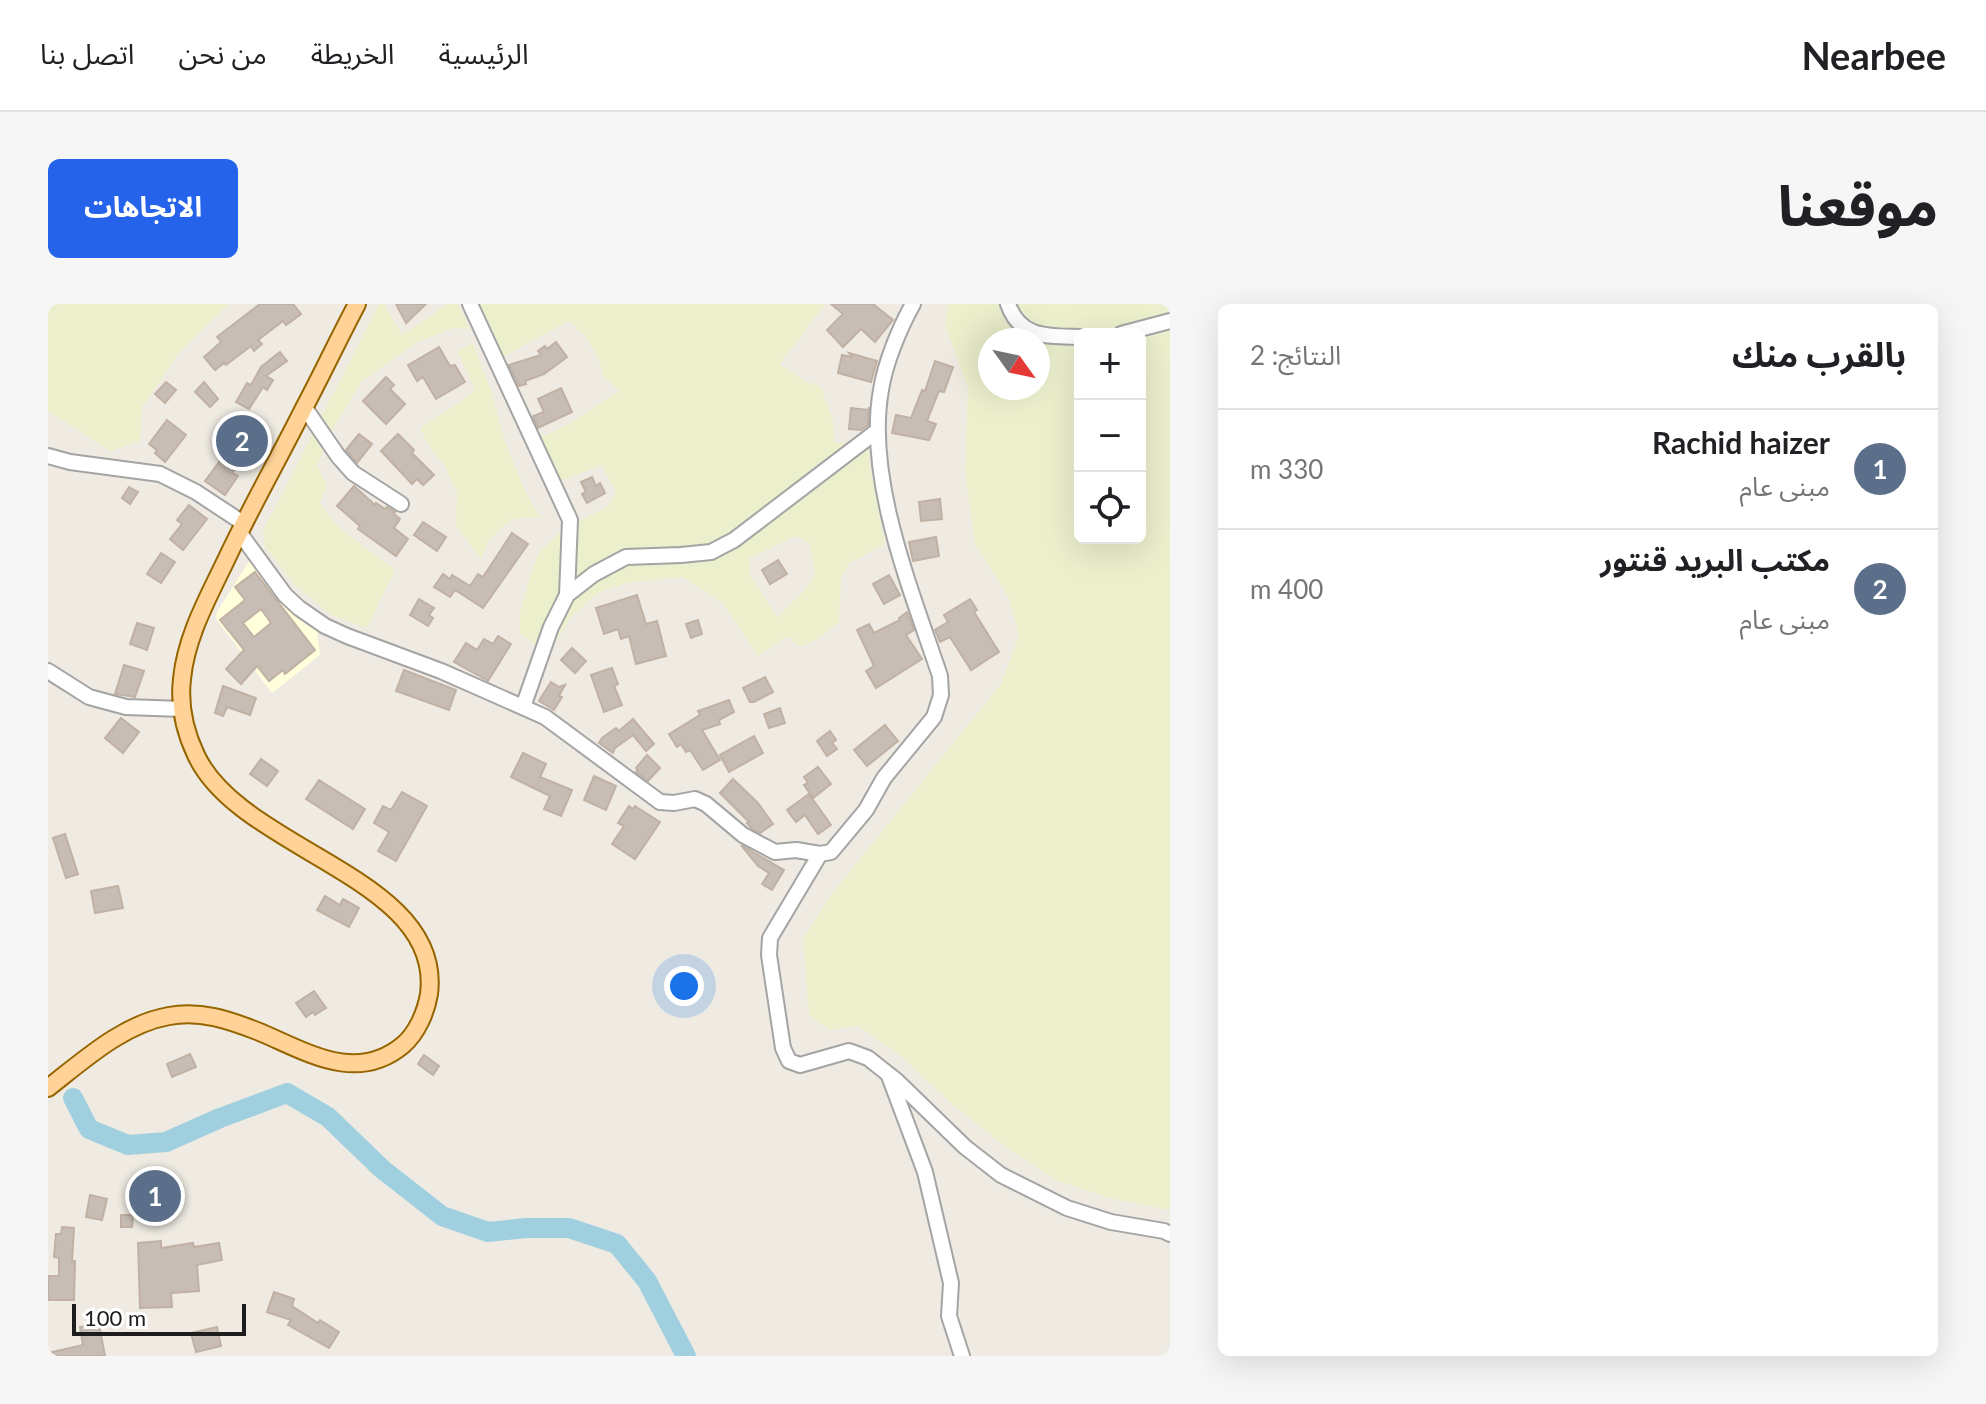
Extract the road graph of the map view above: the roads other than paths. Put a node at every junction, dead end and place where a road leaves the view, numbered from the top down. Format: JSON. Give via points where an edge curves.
{"nodes":[{"id":1,"x":357,"y":304,"type":"edge"},
{"id":2,"x":470,"y":304,"type":"edge"},
{"id":3,"x":913,"y":304,"type":"edge"},
{"id":4,"x":1008,"y":304,"type":"edge"},
{"id":5,"x":1170,"y":321,"type":"edge"},
{"id":6,"x":1144,"y":328,"type":"edge"},
{"id":7,"x":1074,"y":337,"type":"edge"},
{"id":8,"x":305,"y":408,"type":"junction"},
{"id":9,"x":877,"y":431,"type":"junction"},
{"id":10,"x":48,"y":456,"type":"edge"},
{"id":11,"x":401,"y":504,"type":"dead end"},
{"id":12,"x":241,"y":528,"type":"junction"},
{"id":13,"x":567,"y":595,"type":"junction"},
{"id":14,"x":48,"y":671,"type":"edge"},
{"id":15,"x":523,"y":707,"type":"junction"},
{"id":16,"x":182,"y":709,"type":"junction"},
{"id":17,"x":820,"y":854,"type":"junction"},
{"id":18,"x":888,"y":1074,"type":"junction"},
{"id":19,"x":48,"y":1088,"type":"edge"},
{"id":20,"x":1170,"y":1234,"type":"edge"},
{"id":21,"x":962,"y":1356,"type":"edge"}],
"edges":[{"from":1,"to":8,"type":"main road"},
{"from":2,"to":13,"type":"street","via":[[570,520]]},
{"from":3,"to":9,"type":"street","via":[[881,389]]},
{"from":4,"to":7,"type":"street","via":[[1019,325],[1041,336]]},
{"from":5,"to":6,"type":"street"},
{"from":8,"to":11,"type":"street","via":[[353,473]]},
{"from":8,"to":12,"type":"main road"},
{"from":9,"to":13,"type":"street","via":[[734,540],[711,552],[626,557]]},
{"from":9,"to":17,"type":"street","via":[[890,522],[940,676],[941,695],[934,717],[884,778],[866,810],[831,852]]},
{"from":10,"to":12,"type":"street","via":[[160,474],[196,492]]},
{"from":12,"to":15,"type":"street","via":[[285,595],[325,626]]},
{"from":12,"to":16,"type":"main road","via":[[189,646]]},
{"from":13,"to":15,"type":"street"},
{"from":14,"to":16,"type":"street","via":[[89,697],[126,707]]},
{"from":15,"to":17,"type":"street","via":[[545,717],[660,802],[695,799],[775,852]]},
{"from":16,"to":19,"type":"main road","via":[[195,754],[225,795],[365,887],[410,925],[427,966],[427,1005],[402,1045],[389,1055],[356,1064],[315,1057],[225,1019],[170,1016],[116,1038]]},
{"from":17,"to":18,"type":"street","via":[[770,938],[783,1048],[789,1061],[800,1065],[849,1051]]},
{"from":18,"to":20,"type":"street","via":[[1001,1175],[1067,1208]]},
{"from":18,"to":21,"type":"street","via":[[925,1172],[951,1283],[949,1316]]}]}
